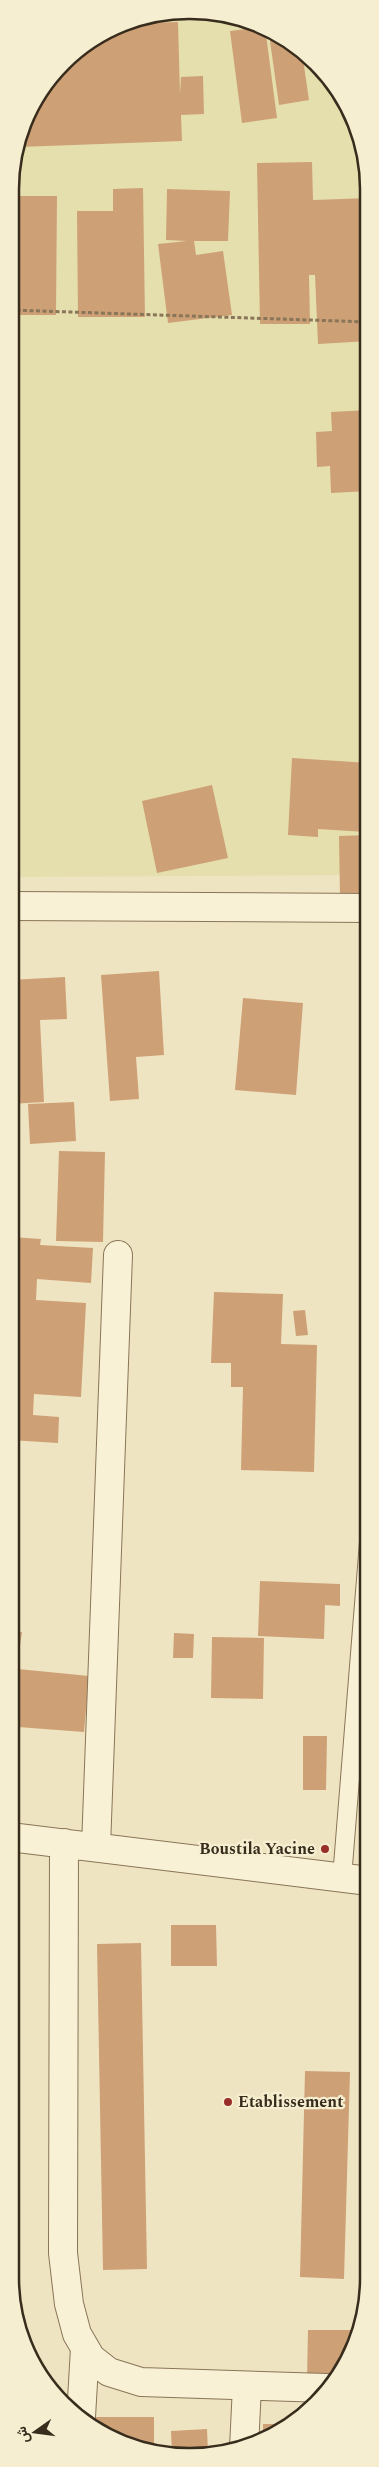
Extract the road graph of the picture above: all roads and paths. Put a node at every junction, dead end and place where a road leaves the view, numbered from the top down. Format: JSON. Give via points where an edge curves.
{"nodes":[{"id":1,"x":19,"y":310,"type":"edge"},
{"id":2,"x":360,"y":322,"type":"edge"},
{"id":3,"x":19,"y":906,"type":"edge"},
{"id":4,"x":360,"y":908,"type":"edge"},
{"id":5,"x":118,"y":1255,"type":"dead end"},
{"id":6,"x":360,"y":1654,"type":"edge"},
{"id":7,"x":19,"y":1838,"type":"edge"},
{"id":8,"x":64,"y":1843,"type":"junction"},
{"id":9,"x":96,"y":1848,"type":"junction"},
{"id":10,"x":342,"y":1878,"type":"junction"},
{"id":11,"x":360,"y":1880,"type":"edge"},
{"id":12,"x":85,"y":2348,"type":"junction"},
{"id":13,"x":247,"y":2386,"type":"junction"},
{"id":14,"x":320,"y":2388,"type":"edge"},
{"id":15,"x":81,"y":2409,"type":"edge"},
{"id":16,"x":244,"y":2439,"type":"edge"}],
"edges":[{"from":1,"to":2,"type":"path"},
{"from":3,"to":4,"type":"street"},
{"from":5,"to":9,"type":"street"},
{"from":6,"to":10,"type":"lane"},
{"from":7,"to":8,"type":"street"},
{"from":8,"to":9,"type":"street"},
{"from":8,"to":12,"type":"street","via":[[64,2253],[68,2304]]},
{"from":9,"to":10,"type":"street"},
{"from":10,"to":11,"type":"street"},
{"from":12,"to":13,"type":"street","via":[[91,2358],[109,2372],[142,2382]]},
{"from":12,"to":15,"type":"street"},
{"from":13,"to":14,"type":"street"},
{"from":13,"to":16,"type":"street"}]}
